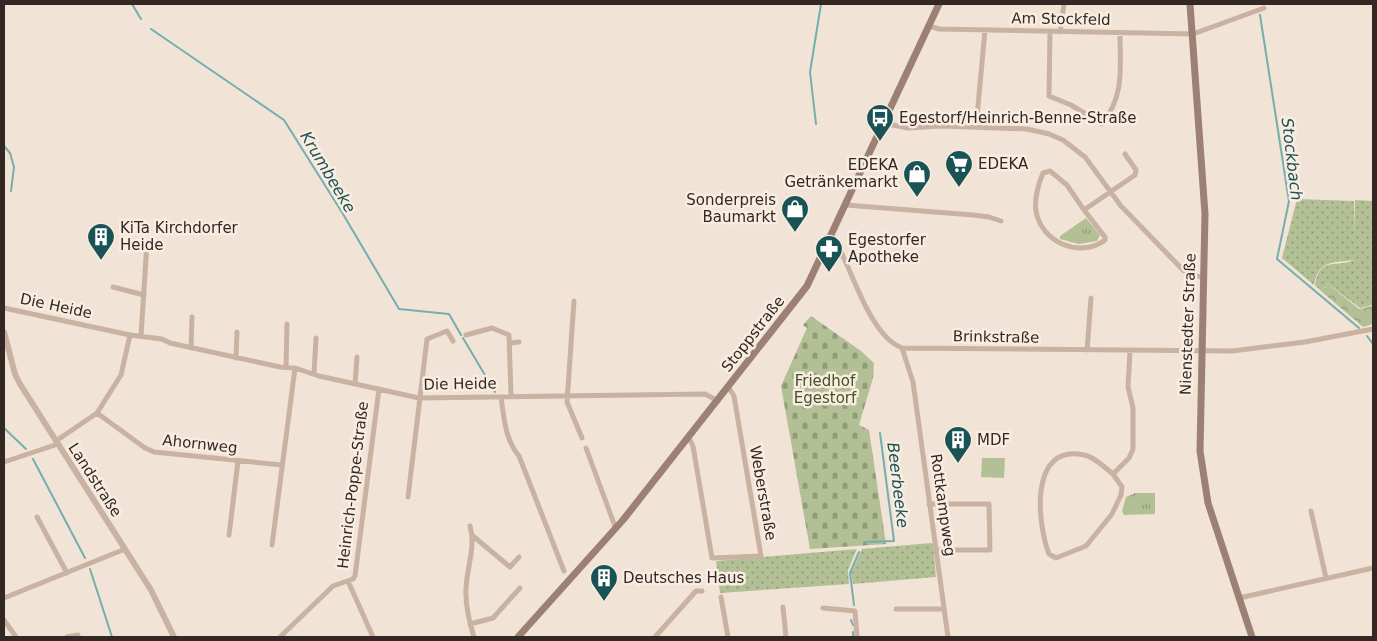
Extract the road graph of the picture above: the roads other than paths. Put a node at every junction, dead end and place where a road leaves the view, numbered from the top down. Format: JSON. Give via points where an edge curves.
{"nodes":[{"id":1,"x":939,"y":4,"type":"edge"},
{"id":2,"x":1064,"y":4,"type":"edge"},
{"id":3,"x":1190,"y":4,"type":"edge"},
{"id":4,"x":1264,"y":8,"type":"dead end"},
{"id":5,"x":929,"y":26,"type":"junction"},
{"id":6,"x":985,"y":30,"type":"junction"},
{"id":7,"x":1050,"y":31,"type":"junction"},
{"id":8,"x":1060,"y":32,"type":"junction"},
{"id":9,"x":1120,"y":33,"type":"junction"},
{"id":10,"x":1193,"y":34,"type":"junction"},
{"id":11,"x":977,"y":117,"type":"dead end"},
{"id":12,"x":884,"y":123,"type":"junction"},
{"id":13,"x":1125,"y":154,"type":"dead end"},
{"id":14,"x":1110,"y":191,"type":"junction"},
{"id":15,"x":846,"y":205,"type":"junction"},
{"id":16,"x":1084,"y":210,"type":"junction"},
{"id":17,"x":1001,"y":221,"type":"dead end"},
{"id":18,"x":832,"y":235,"type":"junction"},
{"id":19,"x":147,"y":242,"type":"dead end"},
{"id":20,"x":824,"y":253,"type":"junction"},
{"id":21,"x":843,"y":256,"type":"junction"},
{"id":22,"x":1204,"y":278,"type":"junction"},
{"id":23,"x":113,"y":287,"type":"dead end"},
{"id":24,"x":144,"y":295,"type":"junction"},
{"id":25,"x":1091,"y":298,"type":"dead end"},
{"id":26,"x":574,"y":301,"type":"dead end"},
{"id":27,"x":4,"y":308,"type":"edge"},
{"id":28,"x":192,"y":317,"type":"dead end"},
{"id":29,"x":287,"y":324,"type":"dead end"},
{"id":30,"x":1373,"y":328,"type":"edge"},
{"id":31,"x":4,"y":332,"type":"edge"},
{"id":32,"x":237,"y":332,"type":"dead end"},
{"id":33,"x":130,"y":335,"type":"junction"},
{"id":34,"x":466,"y":335,"type":"dead end"},
{"id":35,"x":141,"y":336,"type":"junction"},
{"id":36,"x":316,"y":338,"type":"dead end"},
{"id":37,"x":453,"y":340,"type":"dead end"},
{"id":38,"x":519,"y":342,"type":"dead end"},
{"id":39,"x":511,"y":343,"type":"junction"},
{"id":40,"x":191,"y":348,"type":"junction"},
{"id":41,"x":902,"y":348,"type":"junction"},
{"id":42,"x":1087,"y":350,"type":"junction"},
{"id":43,"x":1130,"y":351,"type":"junction"},
{"id":44,"x":1202,"y":352,"type":"junction"},
{"id":45,"x":358,"y":357,"type":"dead end"},
{"id":46,"x":236,"y":358,"type":"junction"},
{"id":47,"x":286,"y":367,"type":"junction"},
{"id":48,"x":295,"y":368,"type":"junction"},
{"id":49,"x":314,"y":374,"type":"junction"},
{"id":50,"x":355,"y":384,"type":"junction"},
{"id":51,"x":729,"y":388,"type":"junction"},
{"id":52,"x":378,"y":389,"type":"junction"},
{"id":53,"x":511,"y":395,"type":"junction"},
{"id":54,"x":567,"y":396,"type":"junction"},
{"id":55,"x":501,"y":397,"type":"junction"},
{"id":56,"x":420,"y":398,"type":"junction"},
{"id":57,"x":718,"y":401,"type":"junction"},
{"id":58,"x":97,"y":412,"type":"junction"},
{"id":59,"x":582,"y":438,"type":"dead end"},
{"id":60,"x":689,"y":438,"type":"junction"},
{"id":61,"x":57,"y":442,"type":"junction"},
{"id":62,"x":586,"y":448,"type":"dead end"},
{"id":63,"x":238,"y":461,"type":"junction"},
{"id":64,"x":4,"y":462,"type":"edge"},
{"id":65,"x":282,"y":464,"type":"junction"},
{"id":66,"x":1113,"y":474,"type":"junction"},
{"id":67,"x":408,"y":497,"type":"dead end"},
{"id":68,"x":930,"y":504,"type":"junction"},
{"id":69,"x":1311,"y":510,"type":"dead end"},
{"id":70,"x":37,"y":517,"type":"dead end"},
{"id":71,"x":470,"y":526,"type":"dead end"},
{"id":72,"x":616,"y":529,"type":"junction"},
{"id":73,"x":228,"y":535,"type":"dead end"},
{"id":74,"x":473,"y":536,"type":"junction"},
{"id":75,"x":272,"y":545,"type":"dead end"},
{"id":76,"x":125,"y":549,"type":"junction"},
{"id":77,"x":936,"y":550,"type":"junction"},
{"id":78,"x":519,"y":557,"type":"dead end"},
{"id":79,"x":1373,"y":568,"type":"edge"},
{"id":80,"x":564,"y":571,"type":"dead end"},
{"id":81,"x":67,"y":573,"type":"junction"},
{"id":82,"x":1326,"y":578,"type":"junction"},
{"id":83,"x":348,"y":581,"type":"junction"},
{"id":84,"x":520,"y":588,"type":"dead end"},
{"id":85,"x":702,"y":591,"type":"dead end"},
{"id":86,"x":720,"y":597,"type":"dead end"},
{"id":87,"x":4,"y":598,"type":"edge"},
{"id":88,"x":1239,"y":598,"type":"junction"},
{"id":89,"x":783,"y":607,"type":"dead end"},
{"id":90,"x":823,"y":608,"type":"dead end"},
{"id":91,"x":896,"y":609,"type":"dead end"},
{"id":92,"x":944,"y":609,"type":"junction"},
{"id":93,"x":4,"y":620,"type":"edge"},
{"id":94,"x":470,"y":624,"type":"junction"},
{"id":95,"x":78,"y":635,"type":"dead end"},
{"id":96,"x":16,"y":637,"type":"edge"},
{"id":97,"x":67,"y":637,"type":"edge"},
{"id":98,"x":174,"y":637,"type":"edge"},
{"id":99,"x":280,"y":637,"type":"edge"},
{"id":100,"x":373,"y":637,"type":"edge"},
{"id":101,"x":474,"y":637,"type":"edge"},
{"id":102,"x":518,"y":637,"type":"edge"},
{"id":103,"x":655,"y":637,"type":"edge"},
{"id":104,"x":728,"y":637,"type":"edge"},
{"id":105,"x":786,"y":637,"type":"edge"},
{"id":106,"x":858,"y":637,"type":"edge"},
{"id":107,"x":948,"y":637,"type":"edge"},
{"id":108,"x":1252,"y":637,"type":"edge"}],
"edges":[{"from":1,"to":5,"type":"main road","name":"Stoppstraße"},
{"from":2,"to":8,"type":"street"},
{"from":3,"to":10,"type":"main road","name":"Nienstedter Straße"},
{"from":4,"to":10,"type":"street"},
{"from":5,"to":6,"type":"street","name":"Am Stockfeld"},
{"from":5,"to":12,"type":"main road","name":"Stoppstraße"},
{"from":6,"to":7,"type":"street","name":"Am Stockfeld"},
{"from":6,"to":11,"type":"street"},
{"from":7,"to":8,"type":"street","name":"Am Stockfeld"},
{"from":7,"to":9,"type":"street","via":[[1049,96],[1102,124],[1118,97]]},
{"from":8,"to":9,"type":"street","name":"Am Stockfeld"},
{"from":9,"to":10,"type":"street","name":"Am Stockfeld"},
{"from":10,"to":22,"type":"main road","name":"Nienstedter Straße","via":[[1205,214]]},
{"from":12,"to":14,"type":"street","via":[[907,128],[941,126],[1038,131],[1075,148],[1095,168]]},
{"from":12,"to":15,"type":"main road","name":"Stoppstraße"},
{"from":13,"to":14,"type":"street","via":[[1136,170],[1135,175]]},
{"from":14,"to":16,"type":"street"},
{"from":14,"to":22,"type":"street","via":[[1184,271]]},
{"from":15,"to":17,"type":"street","via":[[989,216]]},
{"from":15,"to":18,"type":"main road","name":"Stoppstraße"},
{"from":16,"to":16,"type":"street","via":[[1105,240],[1093,246],[1076,248],[1066,246],[1051,236],[1040,224],[1036,212],[1035,200],[1043,173],[1050,171],[1060,178]]},
{"from":18,"to":20,"type":"main road","name":"Stoppstraße"},
{"from":18,"to":21,"type":"street"},
{"from":19,"to":24,"type":"street"},
{"from":20,"to":21,"type":"street"},
{"from":20,"to":51,"type":"main road","name":"Stoppstraße","via":[[802,295]]},
{"from":21,"to":41,"type":"street","via":[[880,331]]},
{"from":22,"to":44,"type":"main road","name":"Nienstedter Straße"},
{"from":23,"to":24,"type":"street"},
{"from":24,"to":35,"type":"street"},
{"from":25,"to":42,"type":"street"},
{"from":26,"to":54,"type":"street"},
{"from":27,"to":33,"type":"street","name":"Die Heide"},
{"from":28,"to":40,"type":"street"},
{"from":29,"to":47,"type":"street"},
{"from":30,"to":44,"type":"street","name":"Brinkstraße","via":[[1277,346]]},
{"from":31,"to":61,"type":"street","name":"Landstraße","via":[[14,374]]},
{"from":32,"to":46,"type":"street"},
{"from":33,"to":35,"type":"street","name":"Die Heide"},
{"from":33,"to":58,"type":"street","via":[[121,375]]},
{"from":34,"to":39,"type":"street","via":[[492,328],[510,335]]},
{"from":35,"to":40,"type":"street","name":"Die Heide"},
{"from":36,"to":49,"type":"street"},
{"from":37,"to":56,"type":"street","via":[[447,331],[427,339]]},
{"from":38,"to":39,"type":"street"},
{"from":39,"to":53,"type":"street"},
{"from":40,"to":46,"type":"street","name":"Die Heide"},
{"from":41,"to":42,"type":"street","name":"Brinkstraße"},
{"from":41,"to":68,"type":"street","name":"Rottkampweg","via":[[913,382]]},
{"from":42,"to":43,"type":"street","name":"Brinkstraße"},
{"from":43,"to":44,"type":"street","name":"Brinkstraße"},
{"from":43,"to":66,"type":"street","via":[[1128,387],[1133,408],[1133,449]]},
{"from":44,"to":88,"type":"main road","name":"Nienstedter Straße","via":[[1199,427],[1202,478]]},
{"from":45,"to":50,"type":"street"},
{"from":46,"to":47,"type":"street","name":"Die Heide"},
{"from":47,"to":48,"type":"street","name":"Die Heide"},
{"from":48,"to":49,"type":"street","name":"Die Heide"},
{"from":48,"to":65,"type":"street"},
{"from":49,"to":50,"type":"street","name":"Die Heide"},
{"from":50,"to":52,"type":"street","name":"Die Heide"},
{"from":51,"to":57,"type":"main road","name":"Stoppstraße"},
{"from":51,"to":60,"type":"street","name":"Weberstraße","via":[[734,396],[761,556],[712,558]]},
{"from":52,"to":56,"type":"street","name":"Die Heide"},
{"from":52,"to":83,"type":"street","name":"Heinrich-Poppe-Straße","via":[[355,576]]},
{"from":53,"to":54,"type":"street","name":"Die Heide"},
{"from":53,"to":55,"type":"street","name":"Die Heide"},
{"from":54,"to":57,"type":"street","name":"Die Heide","via":[[705,394]]},
{"from":54,"to":59,"type":"street"},
{"from":55,"to":56,"type":"street","name":"Die Heide"},
{"from":55,"to":80,"type":"street","via":[[508,438],[519,456]]},
{"from":56,"to":67,"type":"street"},
{"from":57,"to":60,"type":"main road","name":"Stoppstraße"},
{"from":58,"to":61,"type":"street"},
{"from":58,"to":63,"type":"street","name":"Ahornweg","via":[[154,452]]},
{"from":60,"to":72,"type":"main road","name":"Stoppstraße"},
{"from":61,"to":64,"type":"street"},
{"from":61,"to":76,"type":"street","name":"Landstraße"},
{"from":62,"to":72,"type":"street"},
{"from":63,"to":65,"type":"street","name":"Ahornweg"},
{"from":63,"to":73,"type":"street"},
{"from":65,"to":75,"type":"street"},
{"from":66,"to":66,"type":"street","via":[[1122,488],[1121,496],[1093,540],[1056,558],[1049,554],[1043,538],[1041,512],[1045,469],[1062,456],[1086,455]]},
{"from":68,"to":77,"type":"street","name":"Rottkampweg"},
{"from":68,"to":77,"type":"street","via":[[989,504],[990,550]]},
{"from":69,"to":82,"type":"street"},
{"from":70,"to":81,"type":"street"},
{"from":71,"to":74,"type":"street"},
{"from":72,"to":102,"type":"main road","name":"Stoppstraße"},
{"from":74,"to":78,"type":"street","via":[[510,567]]},
{"from":74,"to":94,"type":"street","via":[[466,588]]},
{"from":76,"to":81,"type":"street"},
{"from":76,"to":98,"type":"street","name":"Landstraße"},
{"from":77,"to":92,"type":"street","name":"Rottkampweg"},
{"from":79,"to":82,"type":"street"},
{"from":81,"to":87,"type":"street"},
{"from":82,"to":88,"type":"street"},
{"from":83,"to":99,"type":"street","name":"Heinrich-Poppe-Straße","via":[[332,586]]},
{"from":83,"to":100,"type":"street"},
{"from":84,"to":94,"type":"street","via":[[493,618]]},
{"from":85,"to":103,"type":"street","via":[[696,591]]},
{"from":86,"to":104,"type":"street"},
{"from":88,"to":108,"type":"main road","name":"Nienstedter Straße"},
{"from":89,"to":105,"type":"street"},
{"from":90,"to":106,"type":"street","via":[[855,611]]},
{"from":91,"to":92,"type":"street"},
{"from":92,"to":107,"type":"street","name":"Rottkampweg"},
{"from":93,"to":96,"type":"street"},
{"from":94,"to":101,"type":"street"},
{"from":95,"to":97,"type":"street"}]}
